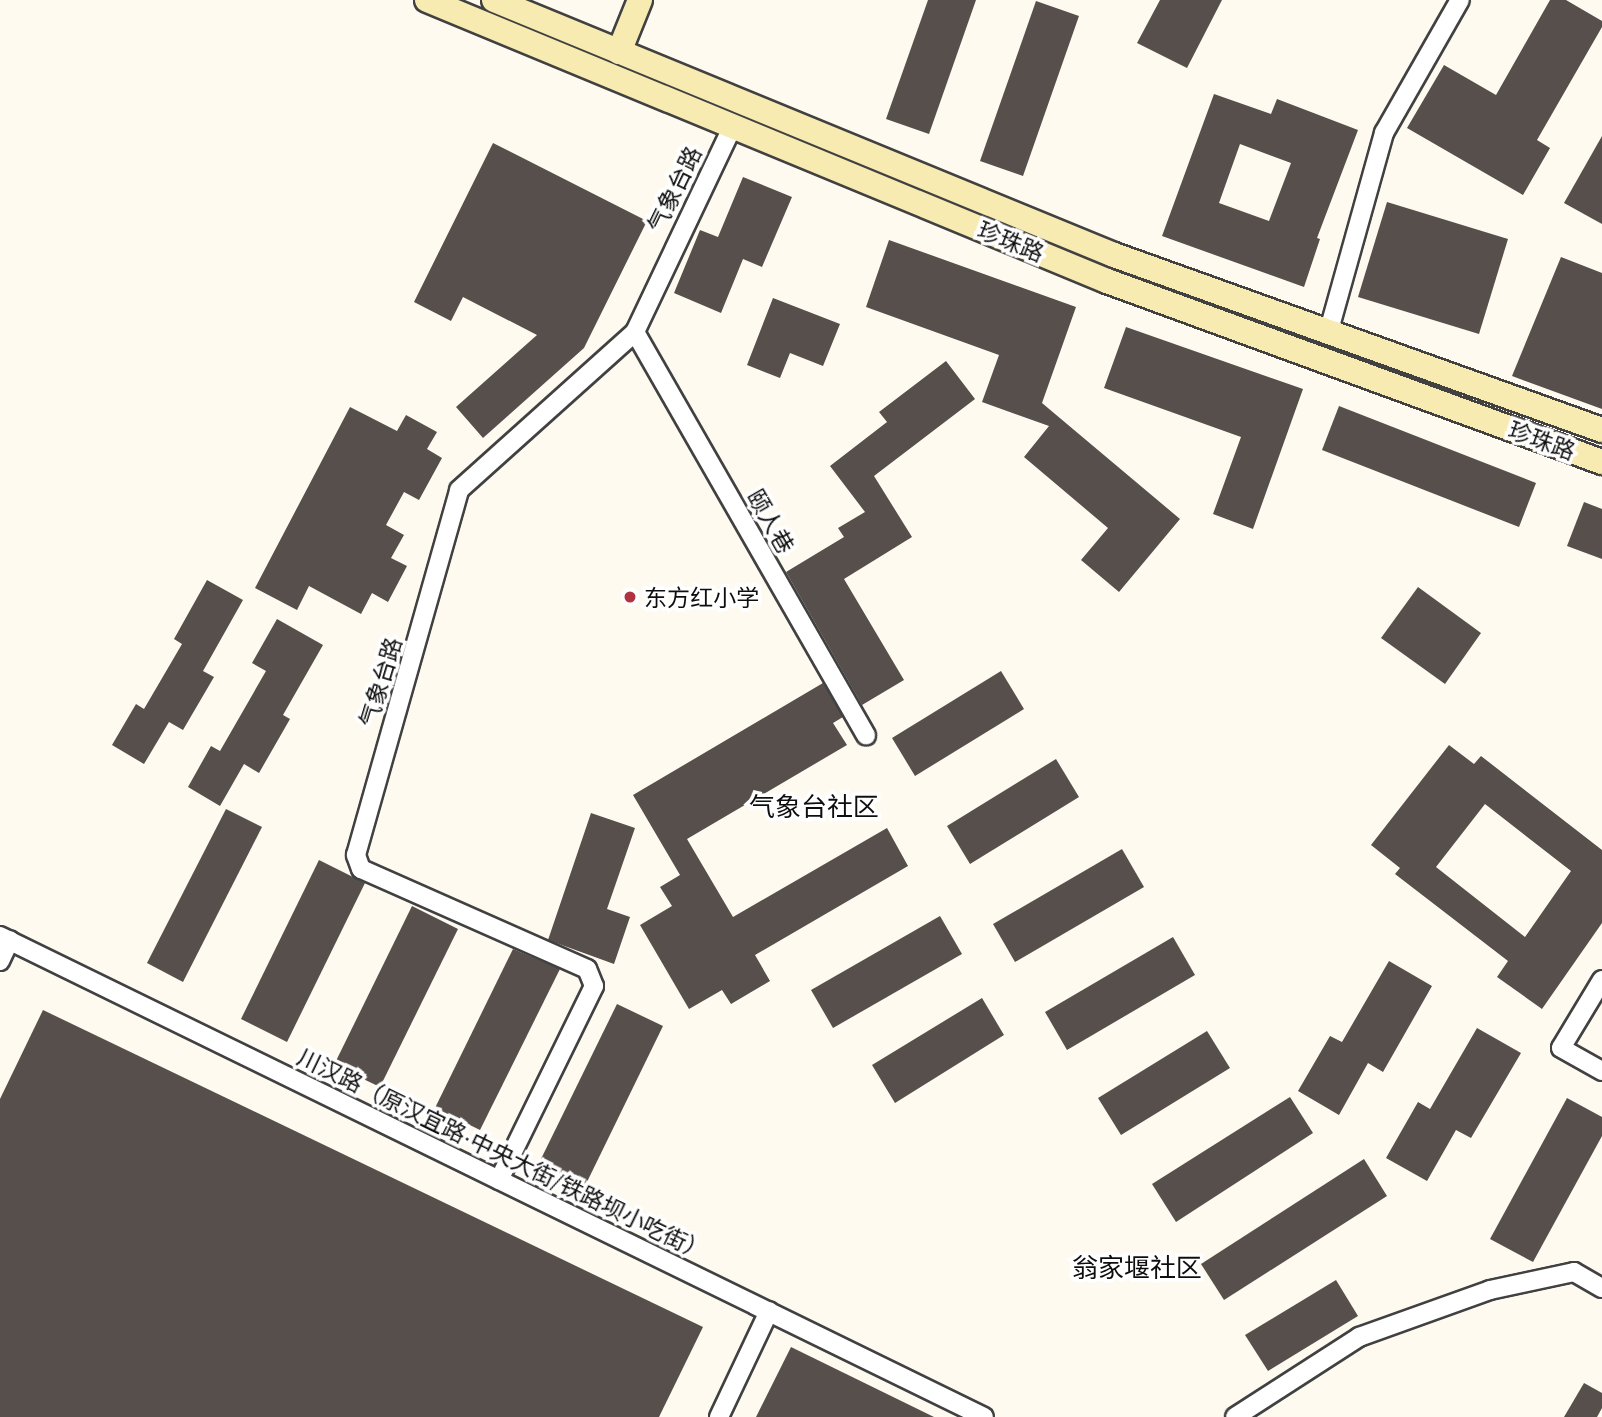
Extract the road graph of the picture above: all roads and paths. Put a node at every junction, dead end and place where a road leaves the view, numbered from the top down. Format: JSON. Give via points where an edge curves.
{"nodes":[{"id":1,"x":427,"y":0,"type":"edge"},
{"id":2,"x":494,"y":0,"type":"edge"},
{"id":3,"x":640,"y":0,"type":"edge"},
{"id":4,"x":1460,"y":0,"type":"edge"},
{"id":5,"x":620,"y":52,"type":"junction"},
{"id":6,"x":732,"y":128,"type":"junction"},
{"id":7,"x":1329,"y":330,"type":"junction"},
{"id":8,"x":635,"y":332,"type":"junction"},
{"id":9,"x":1602,"y":430,"type":"edge"},
{"id":10,"x":1602,"y":462,"type":"edge"},
{"id":11,"x":866,"y":735,"type":"dead end"},
{"id":12,"x":5,"y":938,"type":"edge"},
{"id":13,"x":0,"y":961,"type":"edge"},
{"id":14,"x":1602,"y":980,"type":"edge"},
{"id":15,"x":1602,"y":1071,"type":"edge"},
{"id":16,"x":499,"y":1180,"type":"junction"},
{"id":17,"x":1602,"y":1288,"type":"edge"},
{"id":18,"x":769,"y":1311,"type":"junction"},
{"id":19,"x":719,"y":1417,"type":"edge"},
{"id":20,"x":984,"y":1417,"type":"edge"},
{"id":21,"x":1235,"y":1417,"type":"edge"}],
"edges":[{"from":1,"to":6,"type":"main road","name":"珍珠路"},
{"from":2,"to":5,"type":"main road","name":"珍珠路"},
{"from":3,"to":5,"type":"main road"},
{"from":4,"to":7,"type":"street","via":[[1384,133]]},
{"from":5,"to":7,"type":"main road","name":"珍珠路","via":[[1114,255]]},
{"from":6,"to":8,"type":"street","name":"气象台路"},
{"from":6,"to":10,"type":"main road","name":"珍珠路","via":[[1107,281]]},
{"from":7,"to":9,"type":"main road","name":"珍珠路"},
{"from":8,"to":11,"type":"street","name":"颐人巷"},
{"from":8,"to":16,"type":"street","name":"气象台路","via":[[459,490],[356,855],[361,869],[587,969],[594,986]]},
{"from":12,"to":13,"type":"street"},
{"from":12,"to":16,"type":"street","name":"川汉路（原汉宜路·中央大街/铁路坝小吃街）"},
{"from":14,"to":15,"type":"street","via":[[1561,1048]]},
{"from":16,"to":18,"type":"street","name":"川汉路（原汉宜路·中央大街/铁路坝小吃街）"},
{"from":17,"to":21,"type":"street","via":[[1573,1272],[1490,1290],[1359,1337]]},
{"from":18,"to":19,"type":"street"},
{"from":18,"to":20,"type":"street","name":"川汉路（原汉宜路·中央大街/铁路坝小吃街）"}]}
